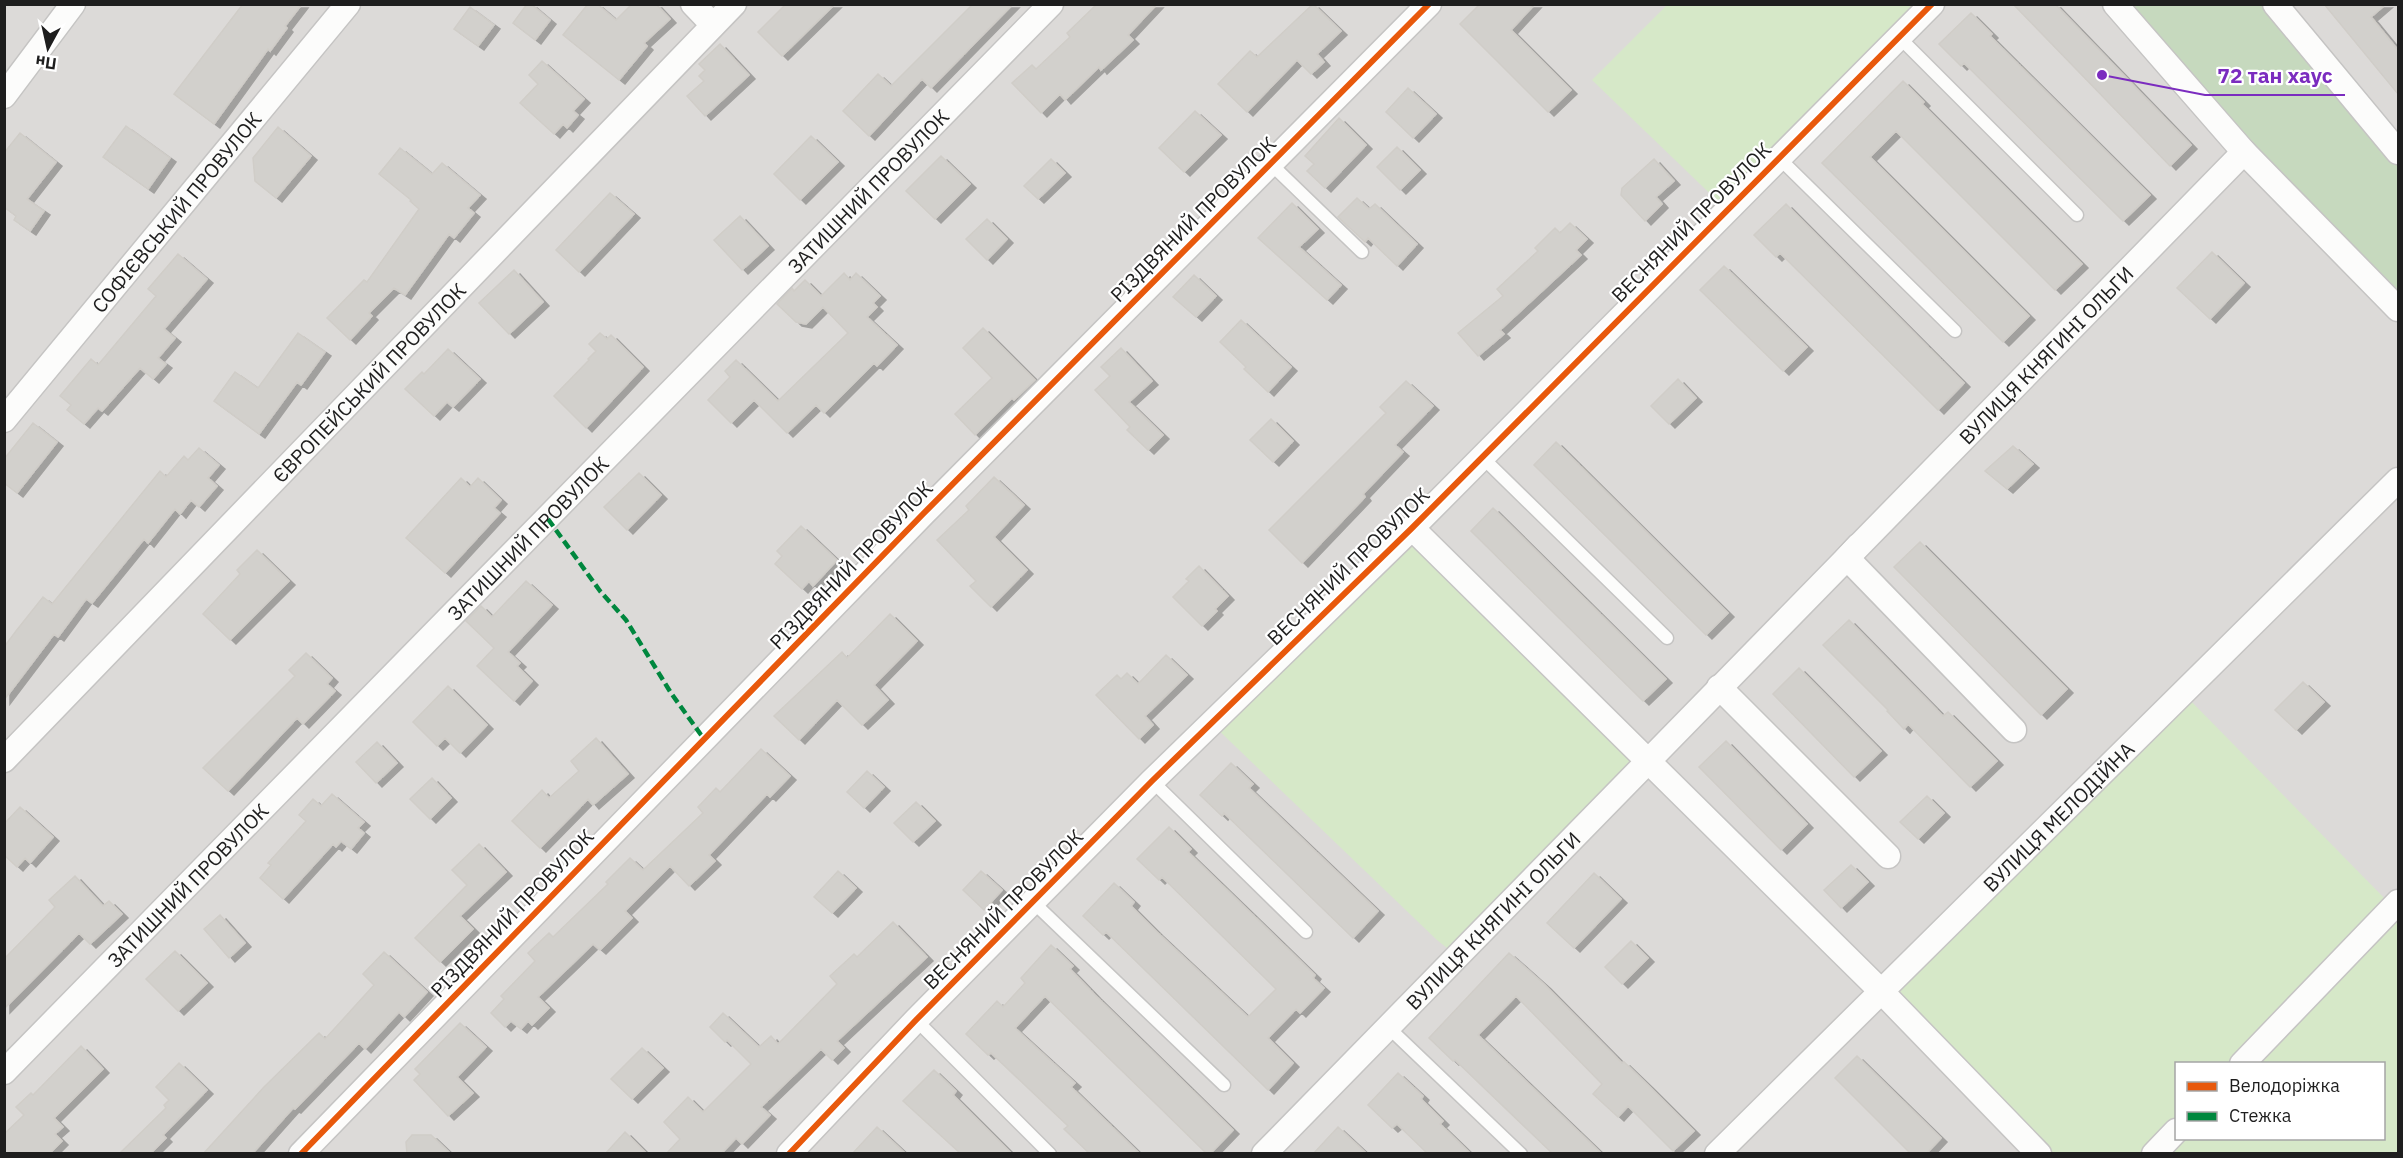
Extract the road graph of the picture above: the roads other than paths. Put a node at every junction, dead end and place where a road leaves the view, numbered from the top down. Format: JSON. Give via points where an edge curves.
{"nodes":[{"id":1,"x":74,"y":4,"type":"edge"},
{"id":2,"x":348,"y":4,"type":"edge"},
{"id":3,"x":693,"y":4,"type":"edge"},
{"id":4,"x":734,"y":4,"type":"edge"},
{"id":5,"x":1051,"y":4,"type":"edge"},
{"id":6,"x":1429,"y":4,"type":"edge"},
{"id":7,"x":1932,"y":4,"type":"edge"},
{"id":8,"x":2115,"y":4,"type":"edge"},
{"id":9,"x":2280,"y":6,"type":"edge"},
{"id":10,"x":713,"y":25,"type":"junction"},
{"id":11,"x":1899,"y":37,"type":"junction"},
{"id":12,"x":4,"y":96,"type":"edge"},
{"id":13,"x":2244,"y":152,"type":"junction"},
{"id":14,"x":2398,"y":152,"type":"edge"},
{"id":15,"x":1778,"y":158,"type":"junction"},
{"id":16,"x":1271,"y":164,"type":"junction"},
{"id":17,"x":2077,"y":214,"type":"dead end"},
{"id":18,"x":1362,"y":252,"type":"dead end"},
{"id":19,"x":2398,"y":309,"type":"edge"},
{"id":20,"x":1954,"y":331,"type":"dead end"},
{"id":21,"x":4,"y":420,"type":"edge"},
{"id":22,"x":1482,"y":457,"type":"junction"},
{"id":23,"x":2398,"y":480,"type":"edge"},
{"id":24,"x":1412,"y":528,"type":"junction"},
{"id":25,"x":1847,"y":558,"type":"junction"},
{"id":26,"x":1667,"y":638,"type":"dead end"},
{"id":27,"x":1719,"y":687,"type":"junction"},
{"id":28,"x":2014,"y":730,"type":"dead end"},
{"id":29,"x":4,"y":760,"type":"edge"},
{"id":30,"x":1647,"y":761,"type":"junction"},
{"id":31,"x":1152,"y":781,"type":"junction"},
{"id":32,"x":1888,"y":856,"type":"dead end"},
{"id":33,"x":1033,"y":902,"type":"junction"},
{"id":34,"x":2398,"y":902,"type":"edge"},
{"id":35,"x":1306,"y":932,"type":"dead end"},
{"id":36,"x":1881,"y":991,"type":"junction"},
{"id":37,"x":916,"y":1020,"type":"junction"},
{"id":38,"x":1388,"y":1027,"type":"junction"},
{"id":39,"x":2244,"y":1062,"type":"edge"},
{"id":40,"x":4,"y":1072,"type":"edge"},
{"id":41,"x":1224,"y":1085,"type":"dead end"},
{"id":42,"x":2175,"y":1132,"type":"edge"},
{"id":43,"x":799,"y":1150,"type":"edge"},
{"id":44,"x":1267,"y":1153,"type":"edge"},
{"id":45,"x":301,"y":1154,"type":"edge"},
{"id":46,"x":1050,"y":1154,"type":"edge"},
{"id":47,"x":1521,"y":1154,"type":"edge"},
{"id":48,"x":1717,"y":1154,"type":"edge"},
{"id":49,"x":2039,"y":1154,"type":"edge"},
{"id":50,"x":2154,"y":1154,"type":"edge"}],
"edges":[{"from":1,"to":12,"type":"street"},
{"from":2,"to":21,"type":"street","name":"СОФІЄВСЬКИЙ ПРОВУЛОК"},
{"from":3,"to":10,"type":"street"},
{"from":4,"to":10,"type":"street","name":"ЄВРОПЕЙСЬКИЙ ПРОВУЛОК"},
{"from":5,"to":40,"type":"street","name":"ЗАТИШНИЙ ПРОВУЛОК"},
{"from":6,"to":16,"type":"street","name":"РІЗДВЯНИЙ ПРОВУЛОК"},
{"from":7,"to":11,"type":"street","name":"ВЕСНЯНИЙ ПРОВУЛОК"},
{"from":8,"to":13,"type":"street"},
{"from":9,"to":14,"type":"street"},
{"from":10,"to":29,"type":"street","name":"ЄВРОПЕЙСЬКИЙ ПРОВУЛОК"},
{"from":11,"to":15,"type":"street","name":"ВЕСНЯНИЙ ПРОВУЛОК"},
{"from":11,"to":17,"type":"lane"},
{"from":13,"to":19,"type":"street"},
{"from":13,"to":25,"type":"street","name":"ВУЛИЦЯ КНЯГИНІ ОЛЬГИ"},
{"from":15,"to":20,"type":"lane"},
{"from":15,"to":22,"type":"street","name":"ВЕСНЯНИЙ ПРОВУЛОК"},
{"from":16,"to":18,"type":"lane"},
{"from":16,"to":45,"type":"street","name":"РІЗДВЯНИЙ ПРОВУЛОК","via":[[923,514]]},
{"from":22,"to":24,"type":"street","name":"ВЕСНЯНИЙ ПРОВУЛОК"},
{"from":22,"to":26,"type":"lane"},
{"from":23,"to":36,"type":"street","name":"ВУЛИЦЯ МЕЛОДІЙНА"},
{"from":24,"to":30,"type":"street"},
{"from":24,"to":31,"type":"street","name":"ВЕСНЯНИЙ ПРОВУЛОК"},
{"from":25,"to":27,"type":"street","name":"ВУЛИЦЯ КНЯГИНІ ОЛЬГИ"},
{"from":25,"to":28,"type":"street"},
{"from":27,"to":30,"type":"street","name":"ВУЛИЦЯ КНЯГИНІ ОЛЬГИ"},
{"from":27,"to":32,"type":"street"},
{"from":30,"to":36,"type":"street"},
{"from":30,"to":38,"type":"street","name":"ВУЛИЦЯ КНЯГИНІ ОЛЬГИ"},
{"from":31,"to":33,"type":"street","name":"ВЕСНЯНИЙ ПРОВУЛОК"},
{"from":31,"to":35,"type":"lane"},
{"from":33,"to":37,"type":"street","name":"ВЕСНЯНИЙ ПРОВУЛОК"},
{"from":33,"to":41,"type":"lane"},
{"from":34,"to":39,"type":"street"},
{"from":36,"to":48,"type":"street","name":"ВУЛИЦЯ МЕЛОДІЙНА"},
{"from":36,"to":49,"type":"street"},
{"from":37,"to":43,"type":"street","name":"ВЕСНЯНИЙ ПРОВУЛОК"},
{"from":37,"to":46,"type":"lane"},
{"from":38,"to":44,"type":"street","name":"ВУЛИЦЯ КНЯГИНІ ОЛЬГИ"},
{"from":38,"to":47,"type":"lane"},
{"from":42,"to":50,"type":"street"}]}
